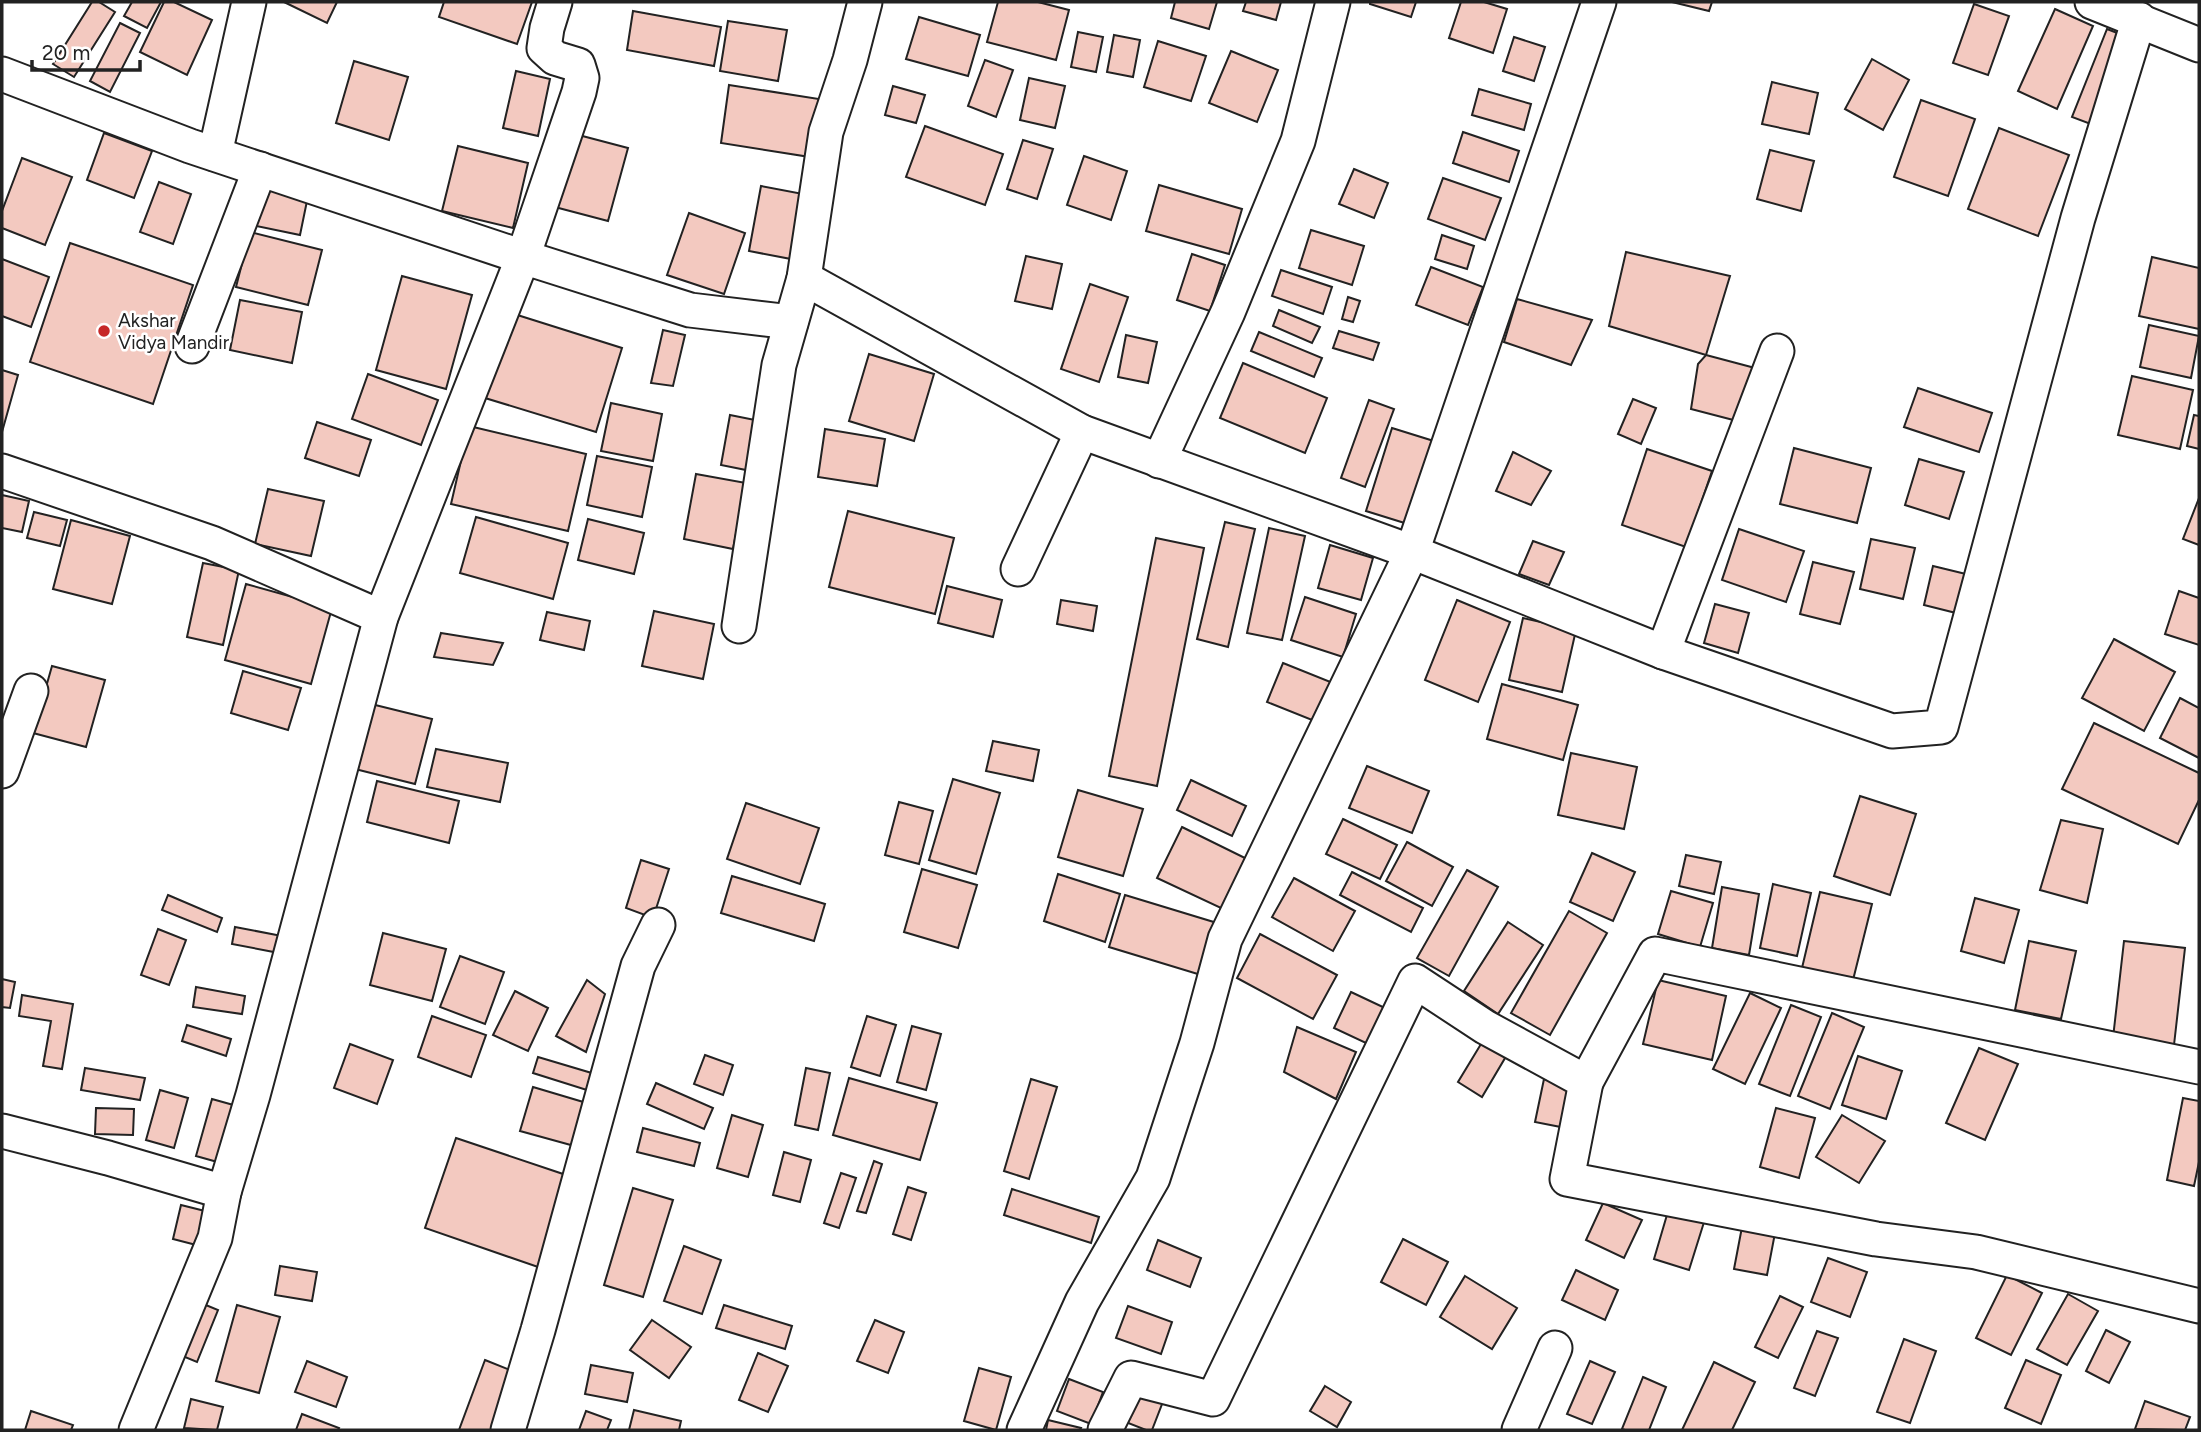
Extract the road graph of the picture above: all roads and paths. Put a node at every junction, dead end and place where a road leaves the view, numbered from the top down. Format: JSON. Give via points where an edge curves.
{"nodes":[{"id":1,"x":249,"y":2,"type":"edge"},
{"id":2,"x":555,"y":2,"type":"edge"},
{"id":3,"x":865,"y":2,"type":"edge"},
{"id":4,"x":1334,"y":2,"type":"edge"},
{"id":5,"x":1599,"y":2,"type":"edge"},
{"id":6,"x":2092,"y":2,"type":"edge"},
{"id":7,"x":2139,"y":19,"type":"junction"},
{"id":8,"x":2199,"y":45,"type":"edge"},
{"id":9,"x":2,"y":74,"type":"edge"},
{"id":10,"x":215,"y":154,"type":"junction"},
{"id":11,"x":260,"y":169,"type":"junction"},
{"id":12,"x":523,"y":257,"type":"junction"},
{"id":13,"x":804,"y":278,"type":"junction"},
{"id":14,"x":792,"y":321,"type":"junction"},
{"id":15,"x":192,"y":346,"type":"dead end"},
{"id":16,"x":1777,"y":351,"type":"dead end"},
{"id":17,"x":1082,"y":432,"type":"junction"},
{"id":18,"x":1159,"y":461,"type":"junction"},
{"id":19,"x":2,"y":471,"type":"edge"},
{"id":20,"x":1412,"y":552,"type":"junction"},
{"id":21,"x":1018,"y":569,"type":"dead end"},
{"id":22,"x":381,"y":617,"type":"junction"},
{"id":23,"x":739,"y":626,"type":"dead end"},
{"id":24,"x":1663,"y":652,"type":"junction"},
{"id":25,"x":31,"y":691,"type":"dead end"},
{"id":26,"x":2,"y":771,"type":"edge"},
{"id":27,"x":658,"y":925,"type":"dead end"},
{"id":28,"x":2199,"y":1067,"type":"edge"},
{"id":29,"x":1586,"y":1082,"type":"junction"},
{"id":30,"x":2,"y":1131,"type":"edge"},
{"id":31,"x":224,"y":1192,"type":"junction"},
{"id":32,"x":2199,"y":1306,"type":"edge"},
{"id":33,"x":1555,"y":1348,"type":"dead end"},
{"id":34,"x":136,"y":1430,"type":"edge"},
{"id":35,"x":508,"y":1430,"type":"edge"},
{"id":36,"x":1024,"y":1430,"type":"edge"},
{"id":37,"x":1105,"y":1430,"type":"edge"},
{"id":38,"x":1519,"y":1430,"type":"edge"}],
"edges":[{"from":1,"to":10,"type":"street"},
{"from":2,"to":12,"type":"street","via":[[544,48],[555,58],[578,65],[582,78]]},
{"from":3,"to":13,"type":"street","via":[[826,132]]},
{"from":4,"to":18,"type":"street","via":[[1298,141],[1228,312]]},
{"from":5,"to":20,"type":"street"},
{"from":6,"to":7,"type":"street"},
{"from":7,"to":8,"type":"street"},
{"from":7,"to":24,"type":"street","via":[[2078,219],[1941,727],[1892,731]]},
{"from":9,"to":10,"type":"street"},
{"from":10,"to":11,"type":"street"},
{"from":11,"to":12,"type":"street"},
{"from":11,"to":15,"type":"street"},
{"from":12,"to":14,"type":"street","via":[[690,310]]},
{"from":12,"to":22,"type":"street"},
{"from":13,"to":14,"type":"street"},
{"from":13,"to":17,"type":"street"},
{"from":14,"to":23,"type":"street","via":[[779,365]]},
{"from":16,"to":24,"type":"street"},
{"from":17,"to":18,"type":"street"},
{"from":17,"to":21,"type":"street"},
{"from":18,"to":20,"type":"street"},
{"from":19,"to":22,"type":"street","via":[[212,543]]},
{"from":20,"to":24,"type":"street"},
{"from":20,"to":36,"type":"street","via":[[1225,939],[1153,1178],[1082,1302]]},
{"from":22,"to":31,"type":"street"},
{"from":25,"to":26,"type":"street"},
{"from":27,"to":35,"type":"street","via":[[638,966]]},
{"from":28,"to":29,"type":"street","via":[[1655,954]]},
{"from":29,"to":32,"type":"street","via":[[1567,1179],[1876,1239],[1976,1252]]},
{"from":29,"to":37,"type":"street","via":[[1485,1027],[1415,981],[1213,1399],[1131,1378]]},
{"from":30,"to":31,"type":"street"},
{"from":31,"to":34,"type":"street","via":[[215,1238]]},
{"from":33,"to":38,"type":"street"}]}
